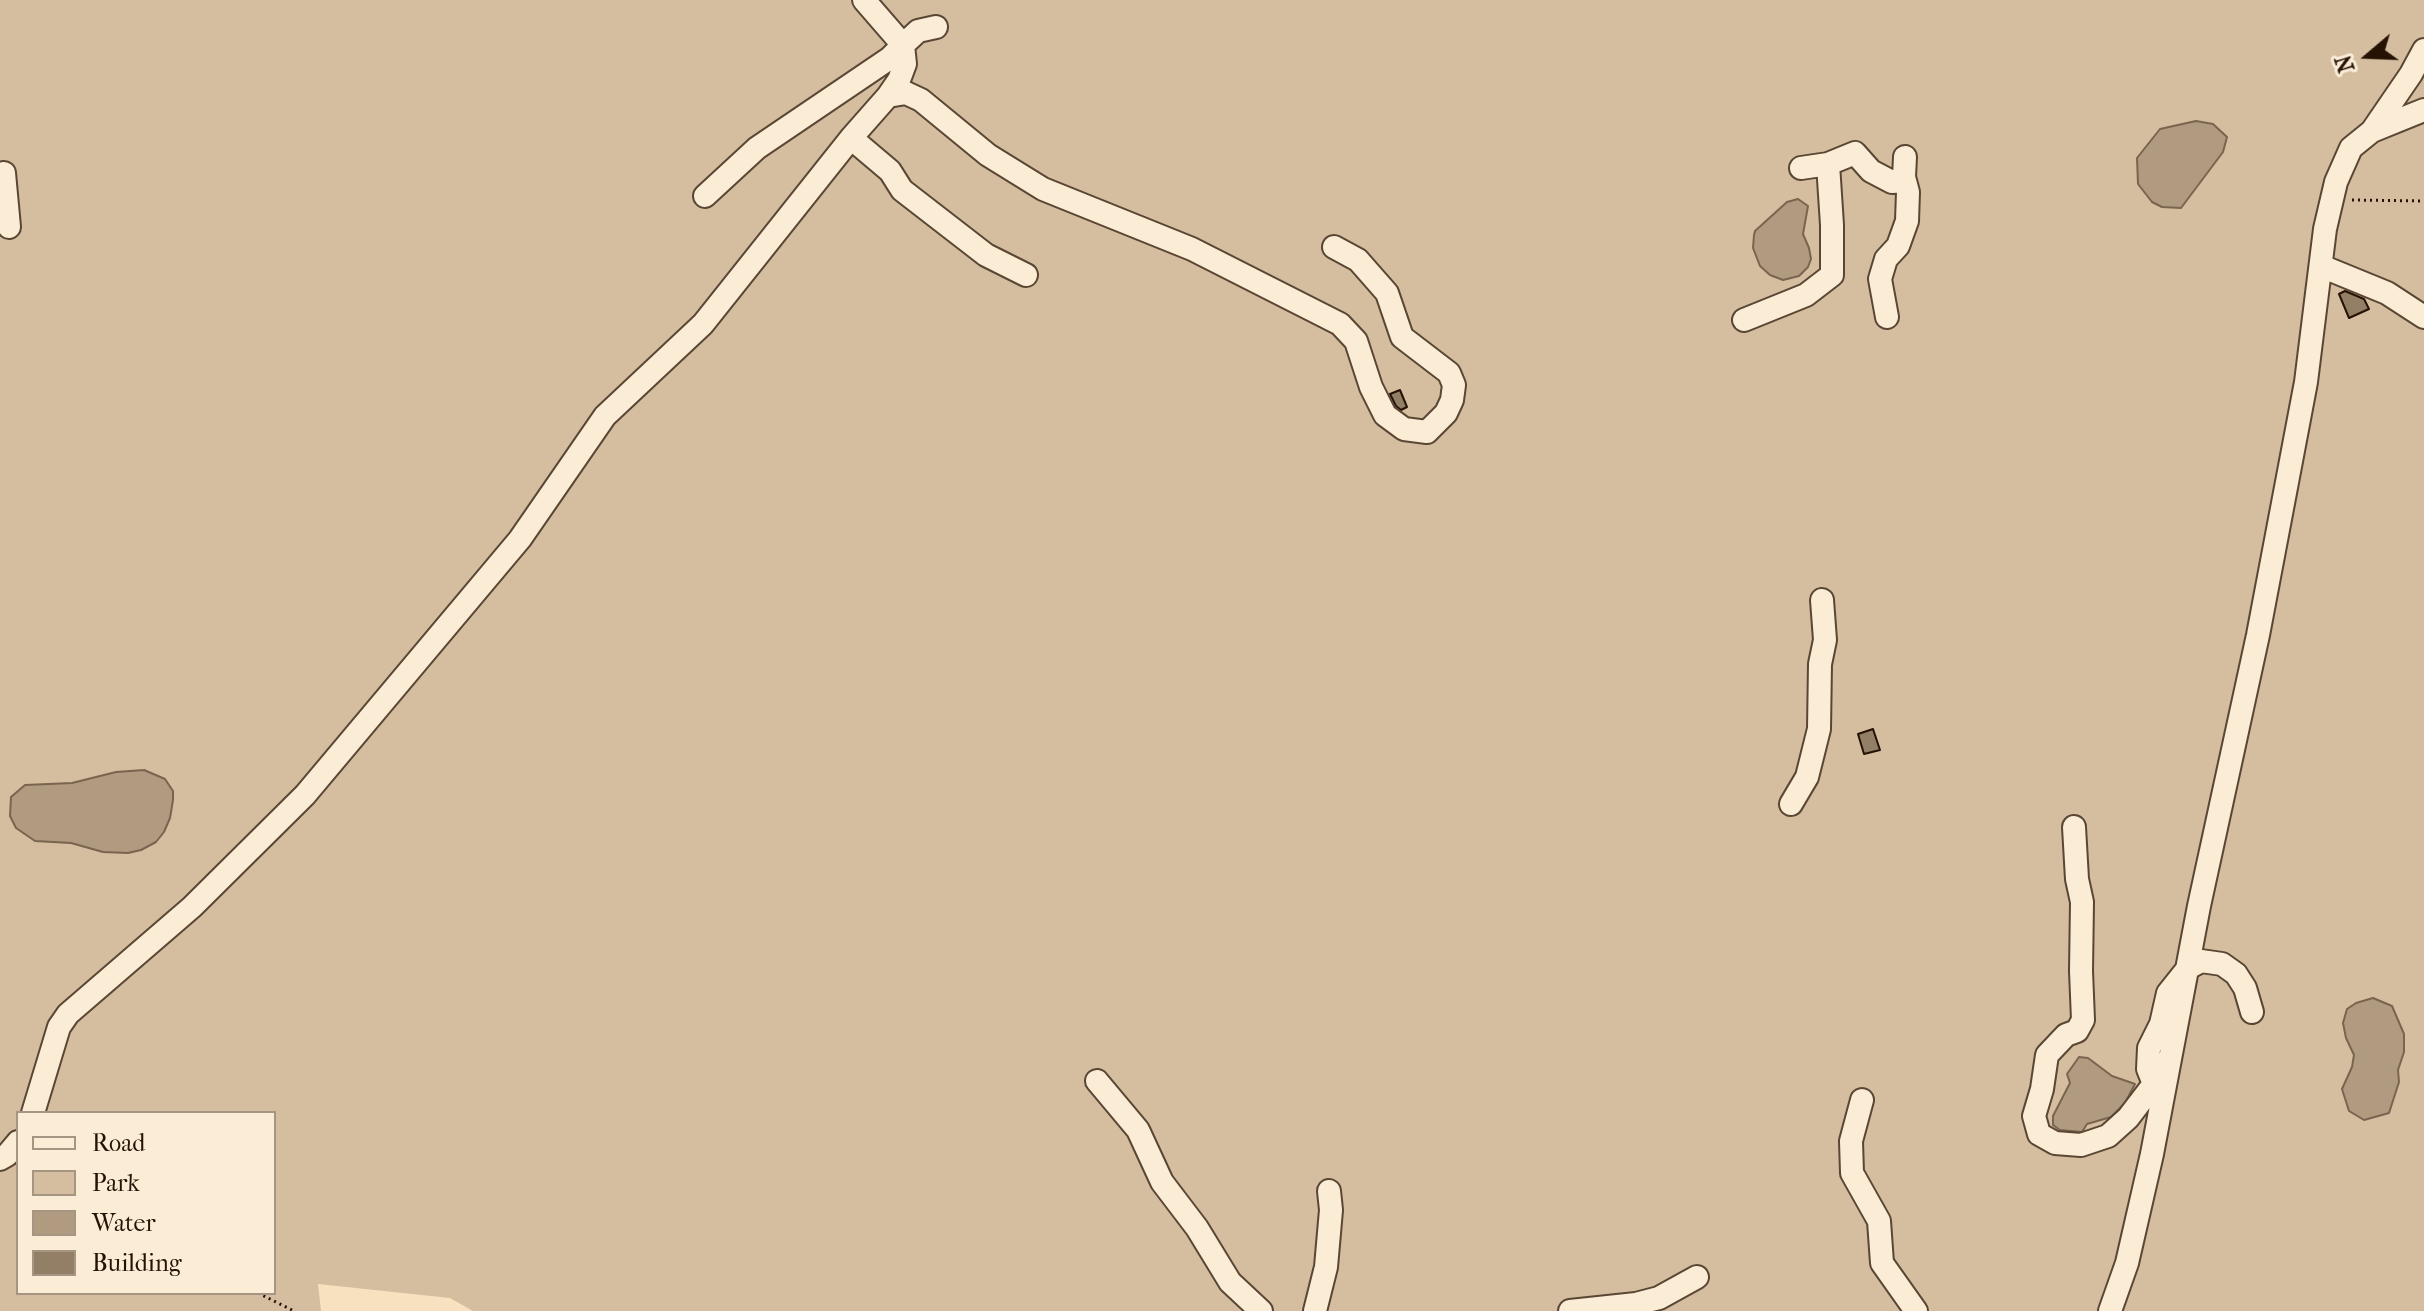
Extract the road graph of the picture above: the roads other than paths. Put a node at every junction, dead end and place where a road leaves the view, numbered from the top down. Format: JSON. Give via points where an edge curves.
{"nodes":[{"id":1,"x":864,"y":0,"type":"edge"},
{"id":2,"x":936,"y":27,"type":"dead end"},
{"id":3,"x":903,"y":45,"type":"junction"},
{"id":4,"x":2424,"y":50,"type":"edge"},
{"id":5,"x":888,"y":96,"type":"junction"},
{"id":6,"x":2424,"y":110,"type":"edge"},
{"id":7,"x":2372,"y":131,"type":"junction"},
{"id":8,"x":851,"y":138,"type":"junction"},
{"id":9,"x":1905,"y":157,"type":"dead end"},
{"id":10,"x":1828,"y":164,"type":"junction"},
{"id":11,"x":1801,"y":168,"type":"dead end"},
{"id":12,"x":4,"y":173,"type":"dead end"},
{"id":13,"x":1905,"y":181,"type":"junction"},
{"id":14,"x":705,"y":196,"type":"dead end"},
{"id":15,"x":9,"y":227,"type":"dead end"},
{"id":16,"x":1334,"y":247,"type":"dead end"},
{"id":17,"x":2321,"y":266,"type":"junction"},
{"id":18,"x":1026,"y":275,"type":"dead end"},
{"id":19,"x":1887,"y":317,"type":"dead end"},
{"id":20,"x":2424,"y":317,"type":"edge"},
{"id":21,"x":1744,"y":320,"type":"dead end"},
{"id":22,"x":1822,"y":600,"type":"dead end"},
{"id":23,"x":1791,"y":804,"type":"dead end"},
{"id":24,"x":2074,"y":827,"type":"dead end"},
{"id":25,"x":2188,"y":968,"type":"junction"},
{"id":26,"x":2252,"y":1012,"type":"dead end"},
{"id":27,"x":1097,"y":1081,"type":"dead end"},
{"id":28,"x":1862,"y":1100,"type":"dead end"},
{"id":29,"x":34,"y":1111,"type":"edge"},
{"id":30,"x":16,"y":1145,"type":"edge"},
{"id":31,"x":0,"y":1159,"type":"edge"},
{"id":32,"x":1329,"y":1191,"type":"dead end"},
{"id":33,"x":1697,"y":1277,"type":"dead end"},
{"id":34,"x":1261,"y":1311,"type":"edge"},
{"id":35,"x":1315,"y":1311,"type":"edge"},
{"id":36,"x":1570,"y":1311,"type":"edge"},
{"id":37,"x":1916,"y":1311,"type":"edge"},
{"id":38,"x":2110,"y":1311,"type":"edge"}],
"edges":[{"from":1,"to":3,"type":"lane"},
{"from":2,"to":3,"type":"lane","via":[[918,31]]},
{"from":3,"to":5,"type":"lane","via":[[905,64]]},
{"from":3,"to":14,"type":"lane","via":[[757,148]]},
{"from":4,"to":7,"type":"lane"},
{"from":5,"to":8,"type":"lane"},
{"from":5,"to":16,"type":"lane","via":[[906,93],[921,100],[988,155],[1043,189],[1192,249],[1340,324],[1356,341],[1385,415],[1404,429],[1427,432],[1452,400],[1449,373],[1402,337],[1387,293],[1358,260]]},
{"from":6,"to":7,"type":"lane"},
{"from":7,"to":17,"type":"lane","via":[[2351,148],[2336,182]]},
{"from":8,"to":18,"type":"lane","via":[[890,171],[902,190],[986,255]]},
{"from":8,"to":29,"type":"lane","via":[[703,324],[605,416],[520,539],[305,795],[192,907],[68,1014],[59,1027]]},
{"from":9,"to":13,"type":"lane"},
{"from":10,"to":11,"type":"lane"},
{"from":10,"to":13,"type":"lane","via":[[1855,153],[1871,171],[1892,182]]},
{"from":10,"to":21,"type":"lane","via":[[1832,275],[1806,295]]},
{"from":12,"to":15,"type":"lane"},
{"from":13,"to":19,"type":"lane","via":[[1907,221],[1880,279]]},
{"from":17,"to":20,"type":"lane","via":[[2387,293]]},
{"from":17,"to":25,"type":"lane","via":[[2287,486]]},
{"from":22,"to":23,"type":"lane","via":[[1819,729],[1807,777]]},
{"from":24,"to":25,"type":"lane","via":[[2082,902],[2083,1020],[2047,1055],[2034,1116],[2039,1134],[2055,1143],[2081,1145],[2108,1136],[2128,1118],[2154,1084],[2149,1048],[2168,993]]},
{"from":25,"to":26,"type":"lane","via":[[2201,961],[2222,964],[2245,988]]},
{"from":25,"to":38,"type":"lane","via":[[2152,1154],[2127,1263]]},
{"from":27,"to":34,"type":"lane","via":[[1138,1130],[1162,1182],[1230,1282]]},
{"from":28,"to":37,"type":"lane","via":[[1850,1148],[1852,1173],[1879,1221],[1882,1263]]},
{"from":30,"to":31,"type":"lane"},
{"from":32,"to":35,"type":"lane","via":[[1326,1267]]},
{"from":33,"to":36,"type":"lane","via":[[1659,1298]]}]}
